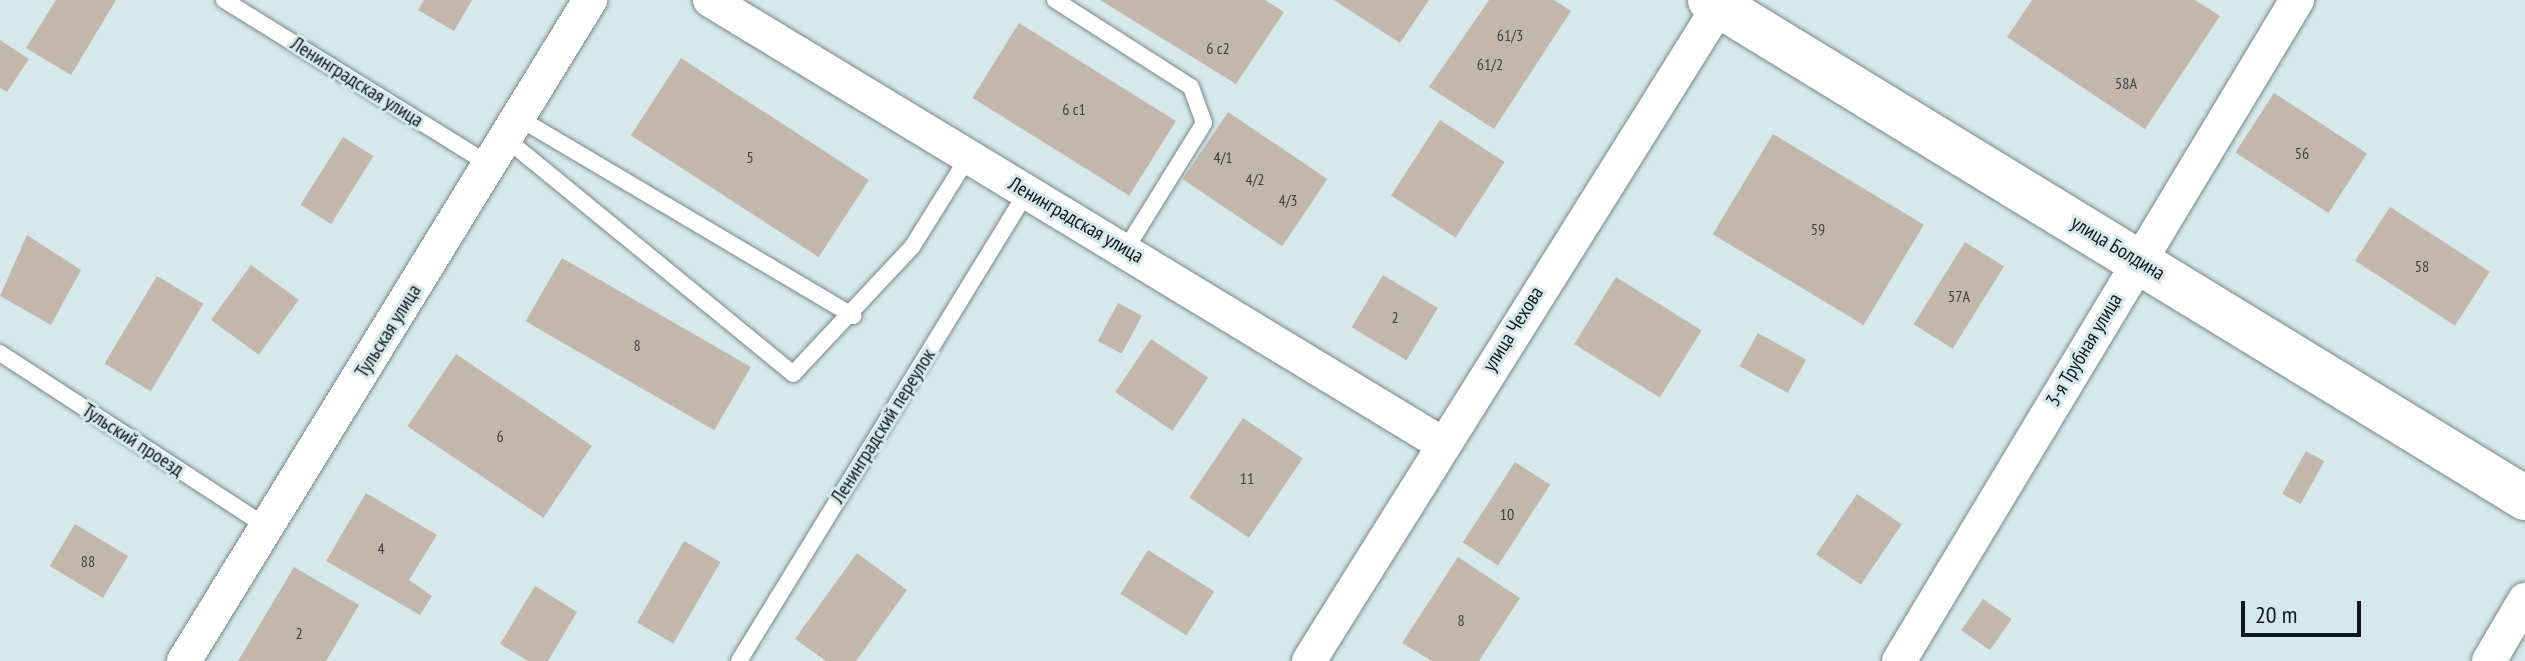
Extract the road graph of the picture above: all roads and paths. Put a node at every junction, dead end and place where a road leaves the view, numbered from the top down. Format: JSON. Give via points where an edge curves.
{"nodes":[{"id":1,"x":224,"y":0,"type":"edge"},
{"id":2,"x":590,"y":0,"type":"edge"},
{"id":3,"x":710,"y":0,"type":"edge"},
{"id":4,"x":1055,"y":0,"type":"edge"},
{"id":5,"x":2297,"y":0,"type":"edge"},
{"id":6,"x":1717,"y":2,"type":"edge"},
{"id":7,"x":504,"y":140,"type":"junction"},
{"id":8,"x":967,"y":159,"type":"junction"},
{"id":9,"x":1028,"y":190,"type":"junction"},
{"id":10,"x":1126,"y":249,"type":"junction"},
{"id":11,"x":2138,"y":259,"type":"junction"},
{"id":12,"x":853,"y":316,"type":"junction"},
{"id":13,"x":0,"y":353,"type":"edge"},
{"id":14,"x":1441,"y":443,"type":"junction"},
{"id":15,"x":2525,"y":498,"type":"edge"},
{"id":16,"x":267,"y":527,"type":"junction"},
{"id":17,"x":2525,"y":600,"type":"edge"},
{"id":18,"x":184,"y":661,"type":"edge"},
{"id":19,"x":739,"y":661,"type":"edge"},
{"id":20,"x":1309,"y":661,"type":"edge"},
{"id":21,"x":1899,"y":661,"type":"edge"},
{"id":22,"x":2489,"y":661,"type":"edge"}],
"edges":[{"from":1,"to":7,"type":"lane","name":"Ленинградская улица"},
{"from":2,"to":7,"type":"street","name":"Тульская улица"},
{"from":3,"to":8,"type":"street","name":"Ленинградская улица"},
{"from":4,"to":10,"type":"lane","via":[[1191,87],[1204,123]]},
{"from":5,"to":11,"type":"street","name":"3-я Трубная улица"},
{"from":6,"to":11,"type":"main road","name":"улица Болдина"},
{"from":6,"to":14,"type":"street","name":"улица Чехова"},
{"from":7,"to":12,"type":"lane"},
{"from":7,"to":12,"type":"lane","via":[[793,374]]},
{"from":7,"to":16,"type":"street","name":"Тульская улица"},
{"from":8,"to":9,"type":"street","name":"Ленинградская улица"},
{"from":8,"to":12,"type":"lane","via":[[912,247]]},
{"from":9,"to":10,"type":"street","name":"Ленинградская улица"},
{"from":9,"to":19,"type":"lane","name":"Ленинградский переулок"},
{"from":10,"to":14,"type":"street","name":"Ленинградская улица"},
{"from":11,"to":15,"type":"main road","name":"улица Болдина"},
{"from":11,"to":21,"type":"street","name":"3-я Трубная улица"},
{"from":13,"to":16,"type":"lane","name":"Тульский проезд"},
{"from":14,"to":20,"type":"street","name":"улица Чехова"},
{"from":16,"to":18,"type":"street","name":"Тульская улица"},
{"from":17,"to":22,"type":"street"}]}
